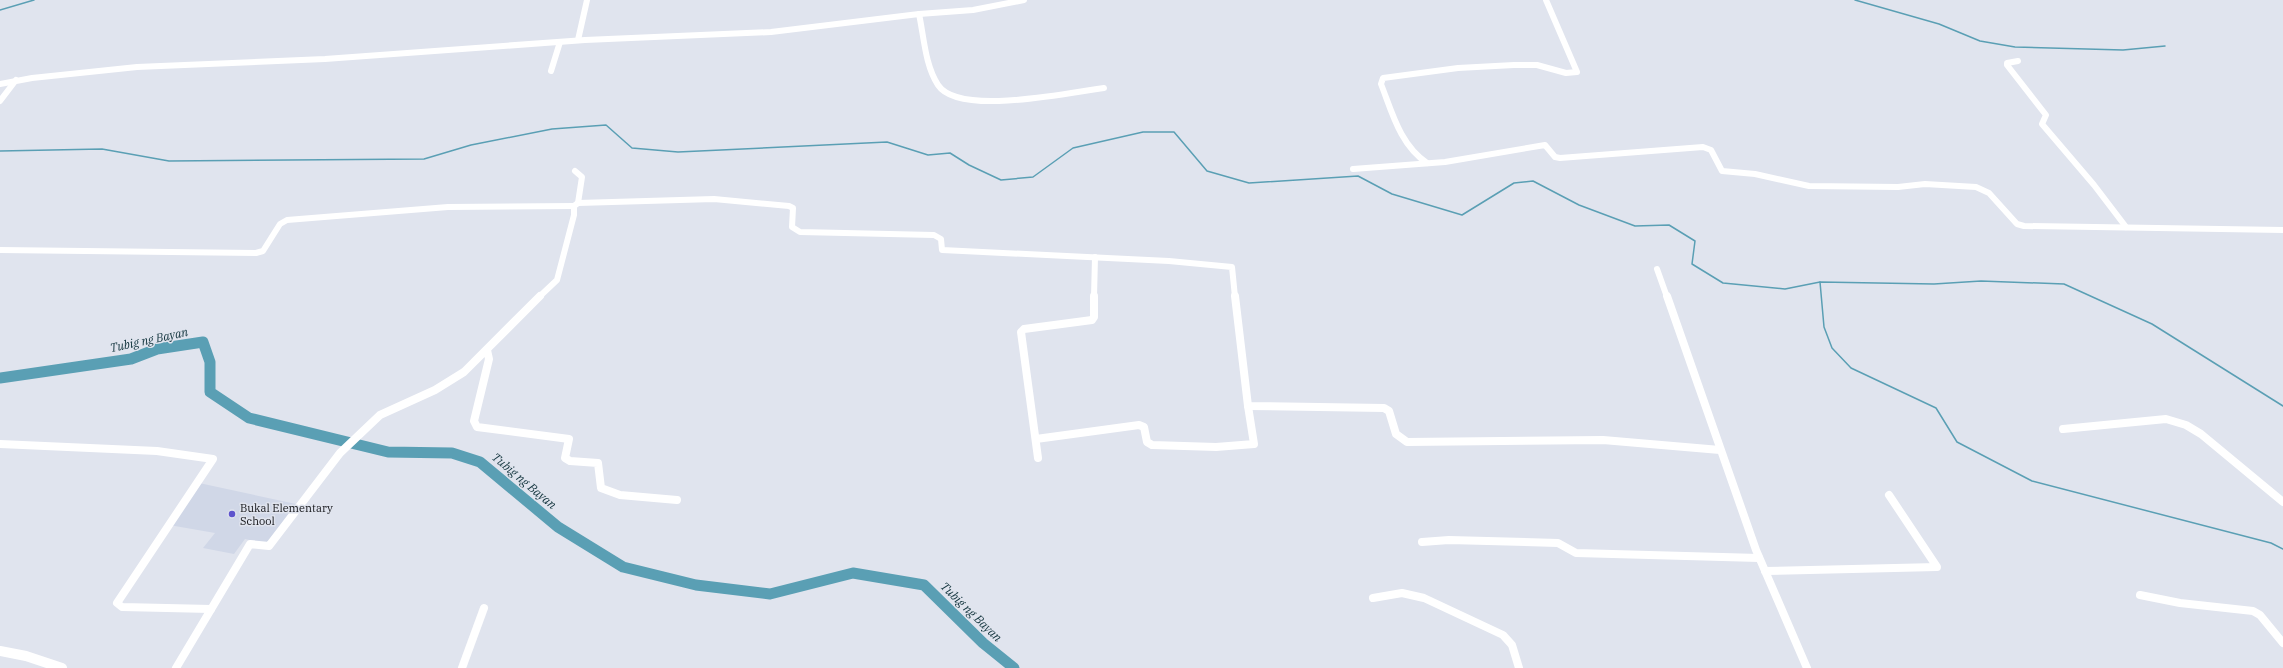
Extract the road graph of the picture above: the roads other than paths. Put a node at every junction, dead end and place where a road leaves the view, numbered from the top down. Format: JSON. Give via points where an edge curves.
{"nodes":[{"id":1,"x":587,"y":0,"type":"edge"},
{"id":2,"x":1024,"y":0,"type":"edge"},
{"id":3,"x":1546,"y":0,"type":"edge"},
{"id":4,"x":919,"y":14,"type":"junction"},
{"id":5,"x":578,"y":40,"type":"junction"},
{"id":6,"x":560,"y":42,"type":"junction"},
{"id":7,"x":2018,"y":61,"type":"dead end"},
{"id":8,"x":551,"y":71,"type":"dead end"},
{"id":9,"x":16,"y":80,"type":"junction"},
{"id":10,"x":0,"y":84,"type":"edge"},
{"id":11,"x":1104,"y":88,"type":"dead end"},
{"id":12,"x":0,"y":101,"type":"edge"},
{"id":13,"x":1427,"y":163,"type":"junction"},
{"id":14,"x":1353,"y":169,"type":"dead end"},
{"id":15,"x":575,"y":171,"type":"dead end"},
{"id":16,"x":576,"y":204,"type":"junction"},
{"id":17,"x":2126,"y":228,"type":"junction"},
{"id":18,"x":2283,"y":230,"type":"edge"},
{"id":19,"x":0,"y":250,"type":"edge"},
{"id":20,"x":1095,"y":258,"type":"junction"},
{"id":21,"x":1657,"y":269,"type":"dead end"},
{"id":22,"x":487,"y":350,"type":"junction"},
{"id":23,"x":1248,"y":406,"type":"junction"},
{"id":24,"x":2063,"y":429,"type":"dead end"},
{"id":25,"x":1036,"y":439,"type":"junction"},
{"id":26,"x":0,"y":444,"type":"edge"},
{"id":27,"x":1720,"y":450,"type":"junction"},
{"id":28,"x":1038,"y":458,"type":"dead end"},
{"id":29,"x":1889,"y":495,"type":"dead end"},
{"id":30,"x":677,"y":500,"type":"dead end"},
{"id":31,"x":2283,"y":502,"type":"edge"},
{"id":32,"x":1422,"y":542,"type":"dead end"},
{"id":33,"x":1760,"y":558,"type":"junction"},
{"id":34,"x":1765,"y":571,"type":"junction"},
{"id":35,"x":2140,"y":595,"type":"dead end"},
{"id":36,"x":1373,"y":598,"type":"dead end"},
{"id":37,"x":484,"y":608,"type":"dead end"},
{"id":38,"x":211,"y":609,"type":"junction"},
{"id":39,"x":2283,"y":643,"type":"edge"},
{"id":40,"x":0,"y":651,"type":"edge"},
{"id":41,"x":62,"y":668,"type":"edge"},
{"id":42,"x":176,"y":668,"type":"edge"},
{"id":43,"x":462,"y":668,"type":"edge"},
{"id":44,"x":1519,"y":668,"type":"edge"},
{"id":45,"x":1807,"y":668,"type":"edge"}],
"edges":[{"from":1,"to":5,"type":"street"},
{"from":2,"to":4,"type":"street","via":[[973,10]]},
{"from":3,"to":13,"type":"street","via":[[1577,72],[1569,73],[1539,65],[1508,65],[1383,78],[1381,84],[1409,148],[1419,160]]},
{"from":4,"to":5,"type":"street","via":[[771,32]]},
{"from":4,"to":11,"type":"street","via":[[929,64],[941,90],[954,96],[990,103]]},
{"from":5,"to":6,"type":"street"},
{"from":6,"to":8,"type":"street"},
{"from":6,"to":9,"type":"street","via":[[325,59],[137,67]]},
{"from":7,"to":17,"type":"street","via":[[2007,65],[2046,115],[2042,124],[2094,184]]},
{"from":9,"to":10,"type":"street"},
{"from":9,"to":12,"type":"street"},
{"from":13,"to":14,"type":"street"},
{"from":13,"to":17,"type":"street","via":[[1545,145],[1555,157],[1560,158],[1703,147],[1711,150],[1722,171],[1727,173],[1756,174],[1809,186],[1898,187],[1925,184],[1976,187],[1989,193],[2017,224],[2024,226]]},
{"from":15,"to":16,"type":"street","via":[[582,178]]},
{"from":16,"to":19,"type":"street","via":[[448,207],[287,220],[280,224],[263,251],[256,254]]},
{"from":16,"to":20,"type":"street","via":[[668,198],[714,199],[789,206],[794,212],[792,228],[800,232],[934,235],[941,239],[942,250]]},
{"from":16,"to":22,"type":"street","via":[[557,280]]},
{"from":17,"to":18,"type":"street"},
{"from":20,"to":23,"type":"street","via":[[1232,267]]},
{"from":20,"to":25,"type":"street","via":[[1092,320],[1024,329],[1021,332]]},
{"from":21,"to":27,"type":"street"},
{"from":22,"to":30,"type":"street","via":[[490,359],[474,421],[477,427],[569,439],[565,458],[570,461],[598,464],[601,488],[620,495]]},
{"from":22,"to":38,"type":"street","via":[[464,372],[435,390],[380,415],[353,439],[269,546],[250,544]]},
{"from":23,"to":25,"type":"street","via":[[1254,444],[1152,445],[1147,442],[1144,427],[1139,425]]},
{"from":23,"to":27,"type":"street","via":[[1384,408],[1390,411],[1394,433],[1399,439],[1407,442],[1555,439],[1671,443]]},
{"from":24,"to":31,"type":"street","via":[[2166,419],[2186,425],[2201,434]]},
{"from":25,"to":28,"type":"street"},
{"from":26,"to":38,"type":"street","via":[[157,451],[213,459],[117,603],[122,607]]},
{"from":27,"to":33,"type":"street"},
{"from":29,"to":34,"type":"street","via":[[1937,567]]},
{"from":32,"to":33,"type":"street","via":[[1448,540],[1558,543],[1576,553]]},
{"from":33,"to":34,"type":"street"},
{"from":34,"to":45,"type":"street"},
{"from":35,"to":39,"type":"street","via":[[2180,603],[2253,611],[2260,615]]},
{"from":36,"to":44,"type":"street","via":[[1402,593],[1424,598],[1503,635],[1512,645]]},
{"from":37,"to":43,"type":"street"},
{"from":38,"to":42,"type":"street"},
{"from":40,"to":41,"type":"main road","via":[[26,656]]}]}
